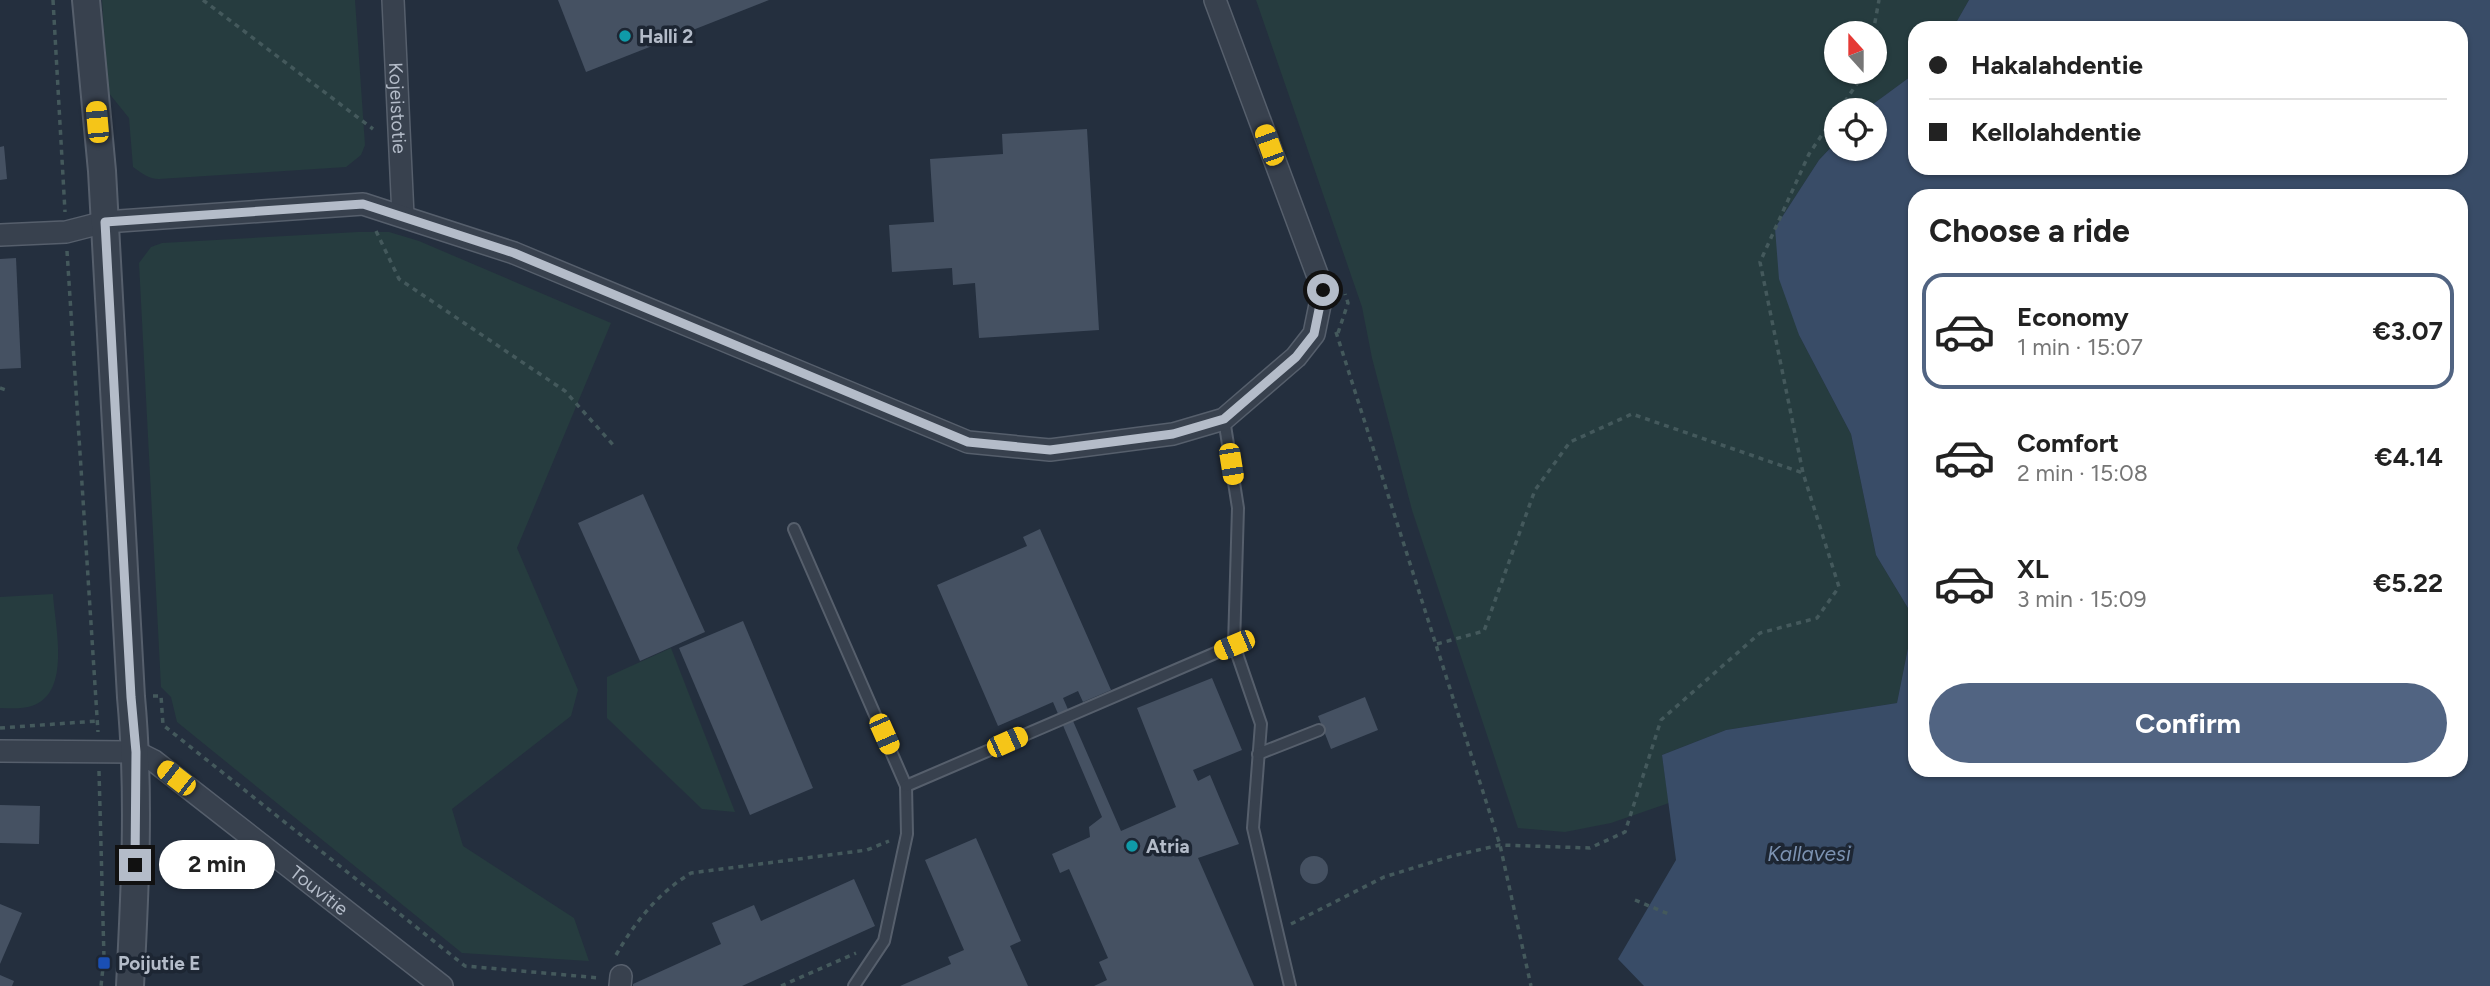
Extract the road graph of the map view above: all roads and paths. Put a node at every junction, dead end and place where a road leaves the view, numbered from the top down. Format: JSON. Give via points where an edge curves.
{"nodes":[{"id":1,"x":53,"y":0,"type":"edge"},
{"id":2,"x":86,"y":0,"type":"edge"},
{"id":3,"x":203,"y":0,"type":"edge"},
{"id":4,"x":393,"y":0,"type":"edge"},
{"id":5,"x":1215,"y":0,"type":"edge"},
{"id":6,"x":1879,"y":0,"type":"edge"},
{"id":7,"x":1875,"y":21,"type":"edge"},
{"id":8,"x":373,"y":129,"type":"dead end"},
{"id":9,"x":1824,"y":132,"type":"edge"},
{"id":10,"x":363,"y":204,"type":"junction"},
{"id":11,"x":403,"y":216,"type":"junction"},
{"id":12,"x":105,"y":222,"type":"junction"},
{"id":13,"x":66,"y":232,"type":"junction"},
{"id":14,"x":0,"y":235,"type":"edge"},
{"id":15,"x":1323,"y":290,"type":"junction"},
{"id":16,"x":0,"y":388,"type":"edge"},
{"id":17,"x":6,"y":390,"type":"dead end"},
{"id":18,"x":1224,"y":419,"type":"junction"},
{"id":19,"x":615,"y":447,"type":"dead end"},
{"id":20,"x":1803,"y":473,"type":"junction"},
{"id":21,"x":794,"y":529,"type":"dead end"},
{"id":22,"x":1437,"y":644,"type":"junction"},
{"id":23,"x":1234,"y":645,"type":"junction"},
{"id":24,"x":131,"y":697,"type":"junction"},
{"id":25,"x":95,"y":699,"type":"junction"},
{"id":26,"x":97,"y":721,"type":"junction"},
{"id":27,"x":0,"y":728,"type":"edge"},
{"id":28,"x":1319,"y":730,"type":"dead end"},
{"id":29,"x":0,"y":751,"type":"edge"},
{"id":30,"x":99,"y":751,"type":"junction"},
{"id":31,"x":136,"y":752,"type":"junction"},
{"id":32,"x":1258,"y":754,"type":"junction"},
{"id":33,"x":906,"y":786,"type":"junction"},
{"id":34,"x":907,"y":834,"type":"junction"},
{"id":35,"x":1500,"y":845,"type":"junction"},
{"id":36,"x":1635,"y":900,"type":"dead end"},
{"id":37,"x":1671,"y":915,"type":"dead end"},
{"id":38,"x":1277,"y":932,"type":"junction"},
{"id":39,"x":831,"y":963,"type":"dead end"},
{"id":40,"x":614,"y":974,"type":"edge"},
{"id":41,"x":101,"y":986,"type":"edge"},
{"id":42,"x":130,"y":986,"type":"edge"},
{"id":43,"x":442,"y":986,"type":"edge"},
{"id":44,"x":781,"y":986,"type":"edge"},
{"id":45,"x":854,"y":986,"type":"edge"},
{"id":46,"x":1290,"y":986,"type":"edge"},
{"id":47,"x":1531,"y":986,"type":"edge"}],
"edges":[{"from":1,"to":13,"type":"path"},
{"from":2,"to":12,"type":"street"},
{"from":3,"to":8,"type":"path"},
{"from":4,"to":11,"type":"street","name":"Kojeistotie"},
{"from":5,"to":15,"type":"street"},
{"from":6,"to":7,"type":"path"},
{"from":9,"to":20,"type":"path","via":[[1809,154],[1760,262]]},
{"from":10,"to":11,"type":"street"},
{"from":10,"to":12,"type":"street"},
{"from":10,"to":19,"type":"path","via":[[399,279],[565,390]]},
{"from":11,"to":18,"type":"street","via":[[514,253],[968,442],[1050,450],[1173,434]]},
{"from":12,"to":13,"type":"street"},
{"from":12,"to":24,"type":"street"},
{"from":13,"to":14,"type":"street"},
{"from":13,"to":25,"type":"path"},
{"from":15,"to":18,"type":"street","via":[[1314,334],[1296,357]]},
{"from":15,"to":22,"type":"path"},
{"from":16,"to":17,"type":"path"},
{"from":18,"to":23,"type":"lane","via":[[1238,508]]},
{"from":20,"to":22,"type":"path","via":[[1632,415],[1570,442],[1535,491],[1484,631]]},
{"from":20,"to":35,"type":"path","via":[[1839,587],[1818,618],[1760,633],[1661,720],[1625,832],[1590,848]]},
{"from":21,"to":33,"type":"lane"},
{"from":22,"to":35,"type":"path"},
{"from":23,"to":32,"type":"lane","via":[[1261,724]]},
{"from":23,"to":33,"type":"lane"},
{"from":24,"to":25,"type":"path"},
{"from":24,"to":31,"type":"street"},
{"from":24,"to":40,"type":"path","via":[[161,696],[163,725],[465,966]]},
{"from":25,"to":26,"type":"path"},
{"from":26,"to":27,"type":"path"},
{"from":26,"to":30,"type":"path"},
{"from":28,"to":32,"type":"lane"},
{"from":29,"to":30,"type":"street","name":"Touvitie"},
{"from":30,"to":31,"type":"street","name":"Touvitie"},
{"from":30,"to":41,"type":"path"},
{"from":31,"to":42,"type":"street"},
{"from":31,"to":43,"type":"street","name":"Touvitie","via":[[154,761]]},
{"from":32,"to":38,"type":"lane","via":[[1253,828]]},
{"from":33,"to":34,"type":"lane"},
{"from":34,"to":40,"type":"path","via":[[867,850],[691,873],[672,885],[634,924]]},
{"from":34,"to":45,"type":"lane","via":[[884,941]]},
{"from":35,"to":38,"type":"path","via":[[1384,877]]},
{"from":35,"to":47,"type":"path"},
{"from":36,"to":37,"type":"path"},
{"from":38,"to":46,"type":"lane"},
{"from":39,"to":44,"type":"path"}]}
